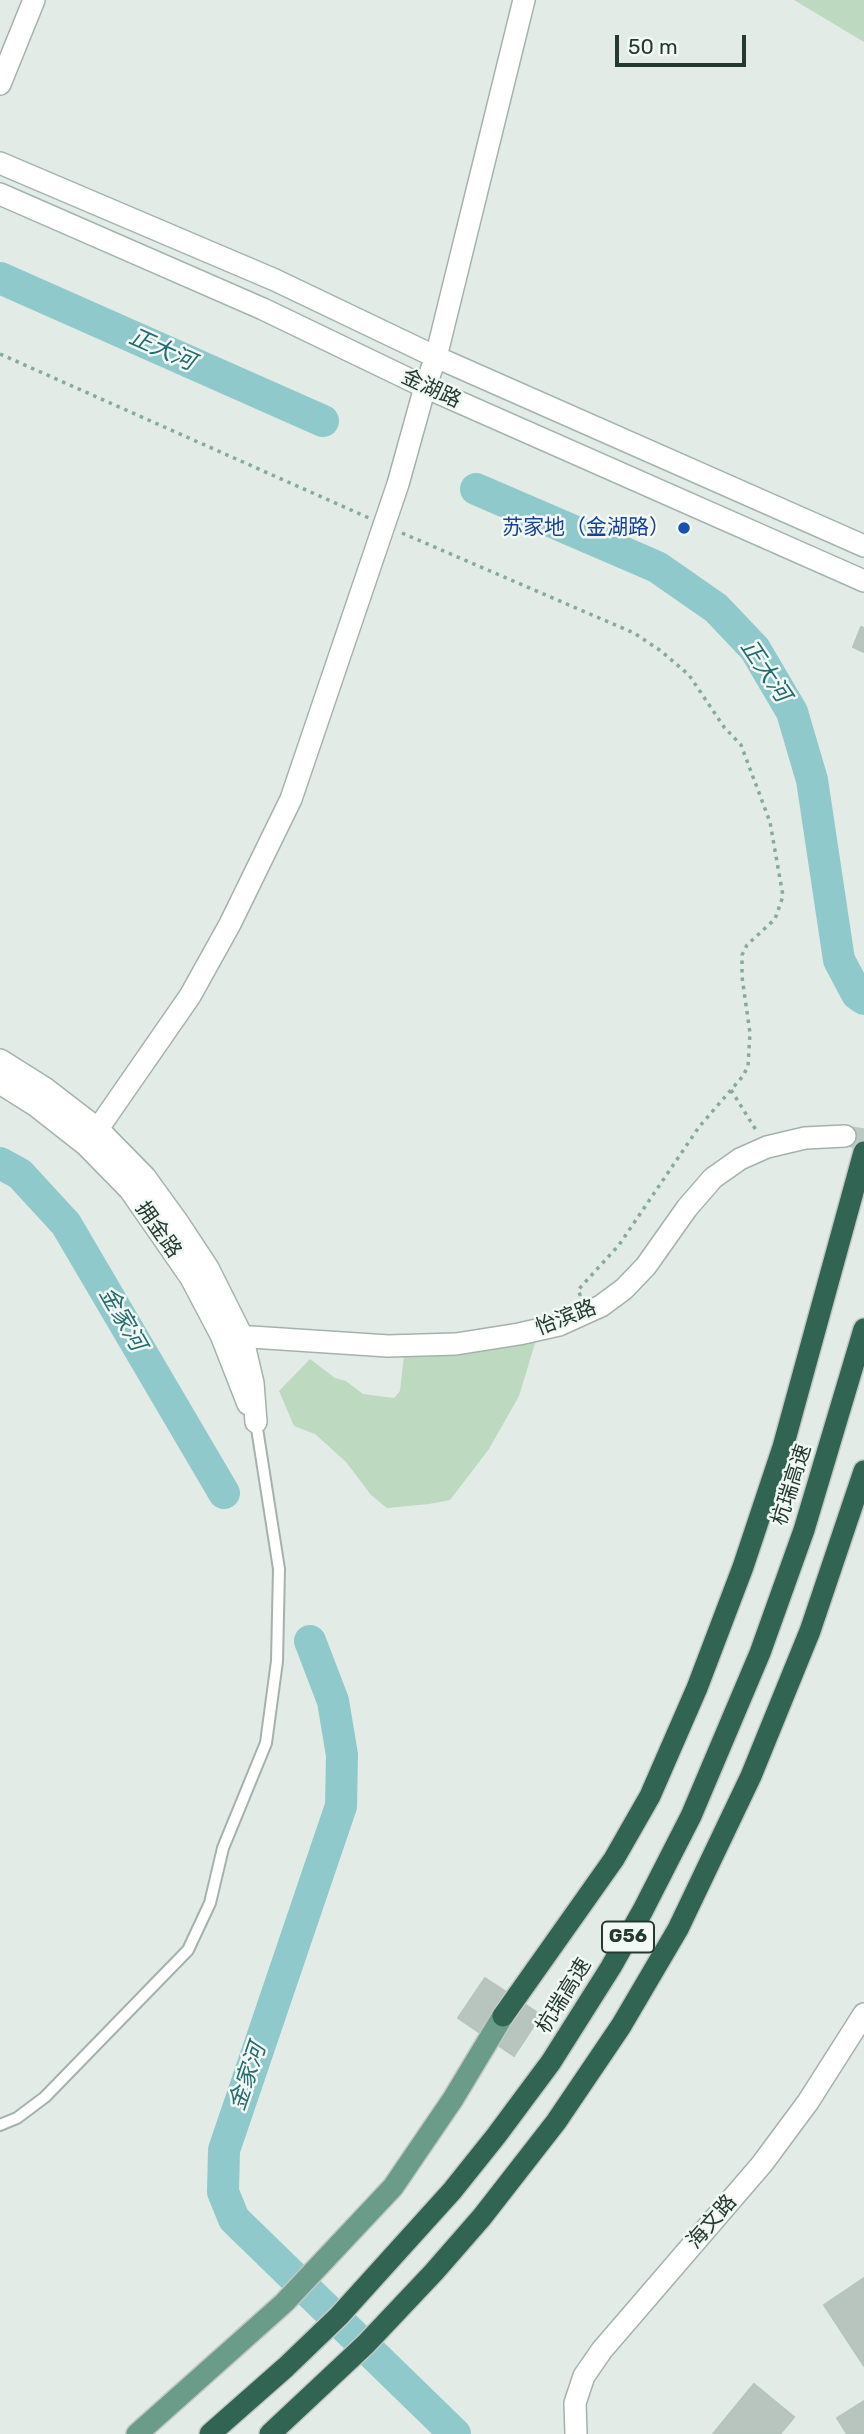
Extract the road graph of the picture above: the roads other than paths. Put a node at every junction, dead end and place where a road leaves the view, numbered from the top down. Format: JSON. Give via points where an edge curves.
{"nodes":[{"id":1,"x":34,"y":0,"type":"edge"},
{"id":2,"x":524,"y":0,"type":"edge"},
{"id":3,"x":0,"y":84,"type":"edge"},
{"id":4,"x":0,"y":163,"type":"edge"},
{"id":5,"x":0,"y":194,"type":"edge"},
{"id":6,"x":436,"y":357,"type":"junction"},
{"id":7,"x":425,"y":387,"type":"junction"},
{"id":8,"x":864,"y":546,"type":"edge"},
{"id":9,"x":864,"y":581,"type":"edge"},
{"id":10,"x":0,"y":1060,"type":"edge"},
{"id":11,"x":0,"y":1083,"type":"edge"},
{"id":12,"x":845,"y":1136,"type":"tunnel mouth"},
{"id":13,"x":92,"y":1137,"type":"junction"},
{"id":14,"x":864,"y":1152,"type":"edge"},
{"id":15,"x":864,"y":1329,"type":"edge"},
{"id":16,"x":231,"y":1335,"type":"junction"},
{"id":17,"x":256,"y":1422,"type":"joint"},
{"id":18,"x":864,"y":1471,"type":"edge"},
{"id":19,"x":864,"y":2014,"type":"edge"},
{"id":20,"x":503,"y":2015,"type":"joint"},
{"id":21,"x":0,"y":2125,"type":"edge"},
{"id":22,"x":137,"y":2434,"type":"edge"},
{"id":23,"x":209,"y":2434,"type":"edge"},
{"id":24,"x":270,"y":2434,"type":"edge"},
{"id":25,"x":576,"y":2434,"type":"edge"}],
"edges":[{"from":1,"to":3,"type":"street"},
{"from":2,"to":6,"type":"street"},
{"from":4,"to":6,"type":"street","name":"金湖路","via":[[275,279]]},
{"from":5,"to":7,"type":"street","name":"金湖路","via":[[263,309]]},
{"from":6,"to":7,"type":"street"},
{"from":6,"to":8,"type":"street","name":"金湖路"},
{"from":7,"to":9,"type":"street","name":"金湖路"},
{"from":7,"to":13,"type":"street","via":[[398,484],[291,799],[190,996]]},
{"from":10,"to":13,"type":"street","via":[[46,1088]]},
{"from":11,"to":13,"type":"street"},
{"from":12,"to":16,"type":"street","name":"怡滨路","via":[[805,1138],[767,1147],[740,1160],[713,1178],[624,1289],[601,1306],[559,1325],[456,1344],[388,1346]]},
{"from":13,"to":16,"type":"street","via":[[145,1177],[179,1224],[208,1268]]},
{"from":14,"to":20,"type":"highway","via":[[761,1516],[674,1742],[614,1859]]},
{"from":15,"to":23,"type":"highway","name":"杭瑞高速","number":"G56","via":[[804,1530],[756,1663],[691,1816],[611,1967],[551,2062],[452,2192],[339,2316]]},
{"from":16,"to":17,"type":"street","via":[[253,1383]]},
{"from":17,"to":21,"type":"lane","via":[[279,1569],[277,1661],[266,1743],[223,1848],[210,1903],[188,1950],[45,2097]]},
{"from":18,"to":24,"type":"highway","number":"G56","via":[[823,1596],[766,1743],[698,1890],[627,2017],[556,2122],[482,2217],[375,2335]]},
{"from":19,"to":25,"type":"street","name":"海文路","via":[[762,2164],[590,2367],[575,2403]]},
{"from":20,"to":22,"type":"main road","via":[[393,2187],[285,2303]]}]}
